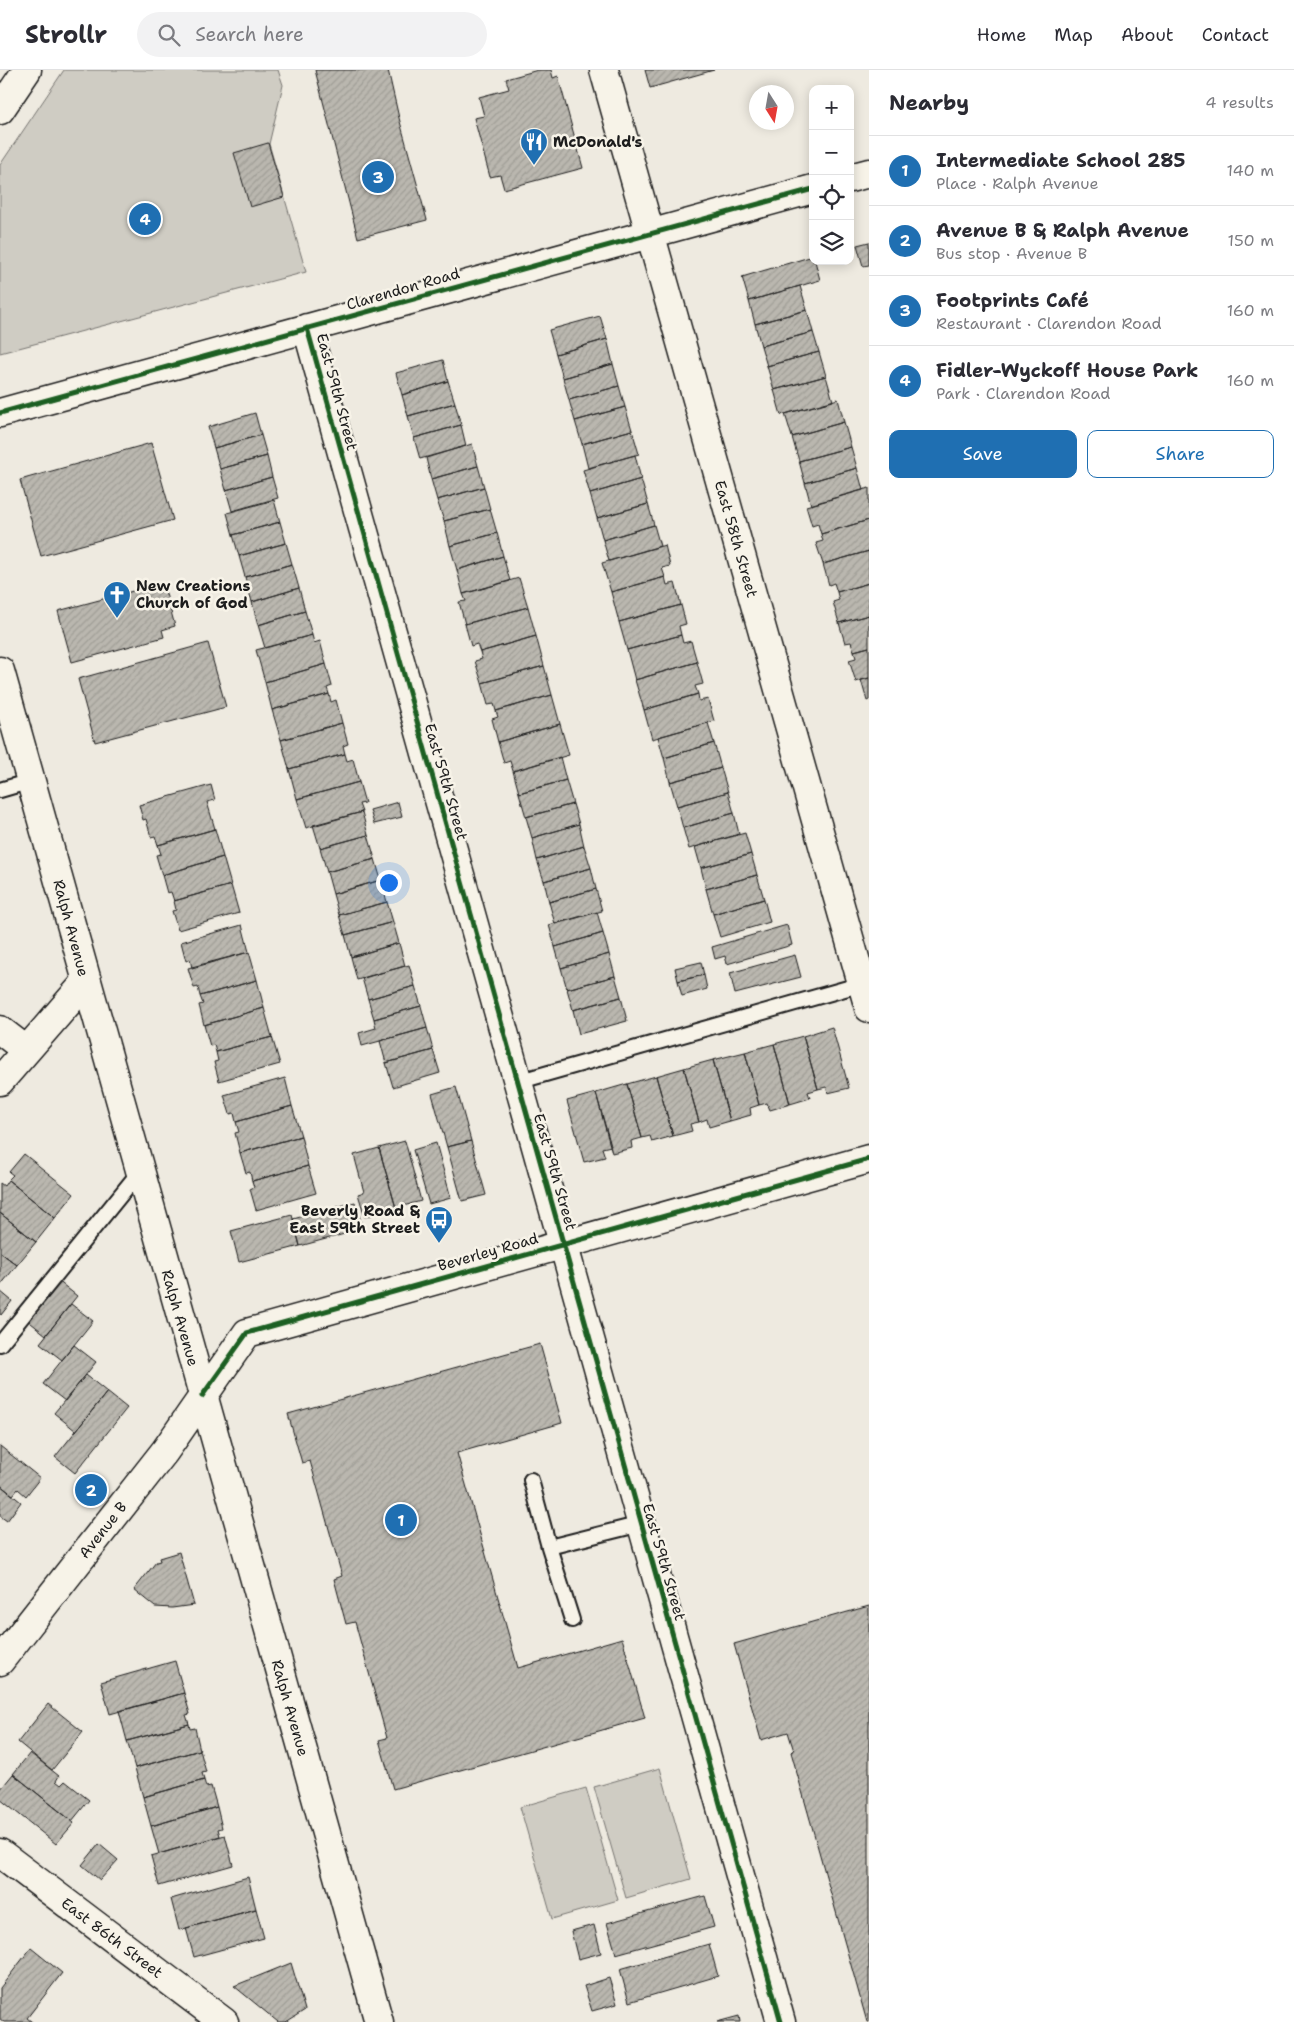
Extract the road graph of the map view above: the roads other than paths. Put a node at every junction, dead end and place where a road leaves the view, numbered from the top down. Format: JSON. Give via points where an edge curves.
{"nodes":[{"id":1,"x":27,"y":70,"type":"edge"},
{"id":2,"x":604,"y":70,"type":"edge"},
{"id":3,"x":0,"y":110,"type":"edge"},
{"id":4,"x":869,"y":173,"type":"edge"},
{"id":5,"x":854,"y":177,"type":"edge"},
{"id":6,"x":809,"y":190,"type":"edge"},
{"id":7,"x":650,"y":234,"type":"junction"},
{"id":8,"x":307,"y":328,"type":"junction"},
{"id":9,"x":0,"y":413,"type":"edge"},
{"id":10,"x":0,"y":671,"type":"edge"},
{"id":11,"x":31,"y":781,"type":"junction"},
{"id":12,"x":0,"y":790,"type":"edge"},
{"id":13,"x":86,"y":982,"type":"junction"},
{"id":14,"x":866,"y":996,"type":"edge"},
{"id":15,"x":0,"y":1030,"type":"edge"},
{"id":16,"x":26,"y":1050,"type":"junction"},
{"id":17,"x":0,"y":1081,"type":"edge"},
{"id":18,"x":517,"y":1082,"type":"junction"},
{"id":19,"x":869,"y":1159,"type":"edge"},
{"id":20,"x":140,"y":1171,"type":"junction"},
{"id":21,"x":562,"y":1244,"type":"junction"},
{"id":22,"x":0,"y":1344,"type":"edge"},
{"id":23,"x":202,"y":1396,"type":"junction"},
{"id":24,"x":531,"y":1480,"type":"dead end"},
{"id":25,"x":641,"y":1524,"type":"junction"},
{"id":26,"x":549,"y":1547,"type":"junction"},
{"id":27,"x":572,"y":1620,"type":"dead end"},
{"id":28,"x":0,"y":1661,"type":"edge"},
{"id":29,"x":0,"y":1854,"type":"edge"},
{"id":30,"x":224,"y":2022,"type":"edge"},
{"id":31,"x":379,"y":2022,"type":"edge"},
{"id":32,"x":780,"y":2022,"type":"edge"}],
"edges":[{"from":1,"to":3,"type":"street"},
{"from":2,"to":7,"type":"street","name":"East 58th Street"},
{"from":4,"to":5,"type":"street"},
{"from":6,"to":7,"type":"street","name":"Clarendon Road"},
{"from":7,"to":8,"type":"street","name":"Clarendon Road"},
{"from":7,"to":14,"type":"street","name":"East 58th Street"},
{"from":8,"to":9,"type":"street","name":"Clarendon Road"},
{"from":8,"to":18,"type":"street","name":"East 59th Street"},
{"from":10,"to":11,"type":"street","name":"Ralph Avenue"},
{"from":11,"to":12,"type":"lane"},
{"from":11,"to":13,"type":"street","name":"Ralph Avenue"},
{"from":13,"to":16,"type":"street"},
{"from":13,"to":20,"type":"street","name":"Ralph Avenue"},
{"from":14,"to":18,"type":"lane"},
{"from":15,"to":16,"type":"street"},
{"from":16,"to":17,"type":"street"},
{"from":18,"to":21,"type":"street","name":"East 59th Street"},
{"from":19,"to":21,"type":"street","name":"Beverley Road"},
{"from":20,"to":22,"type":"lane"},
{"from":20,"to":23,"type":"street","name":"Ralph Avenue"},
{"from":21,"to":23,"type":"street","name":"Beverley Road","via":[[247,1333]]},
{"from":21,"to":25,"type":"street","name":"East 59th Street"},
{"from":23,"to":28,"type":"street","name":"Avenue B","via":[[165,1451]]},
{"from":23,"to":31,"type":"street","name":"Ralph Avenue"},
{"from":24,"to":26,"type":"lane"},
{"from":25,"to":26,"type":"lane"},
{"from":25,"to":32,"type":"street","name":"East 59th Street"},
{"from":26,"to":27,"type":"lane"},
{"from":29,"to":30,"type":"street","name":"East 86th Street"}]}
